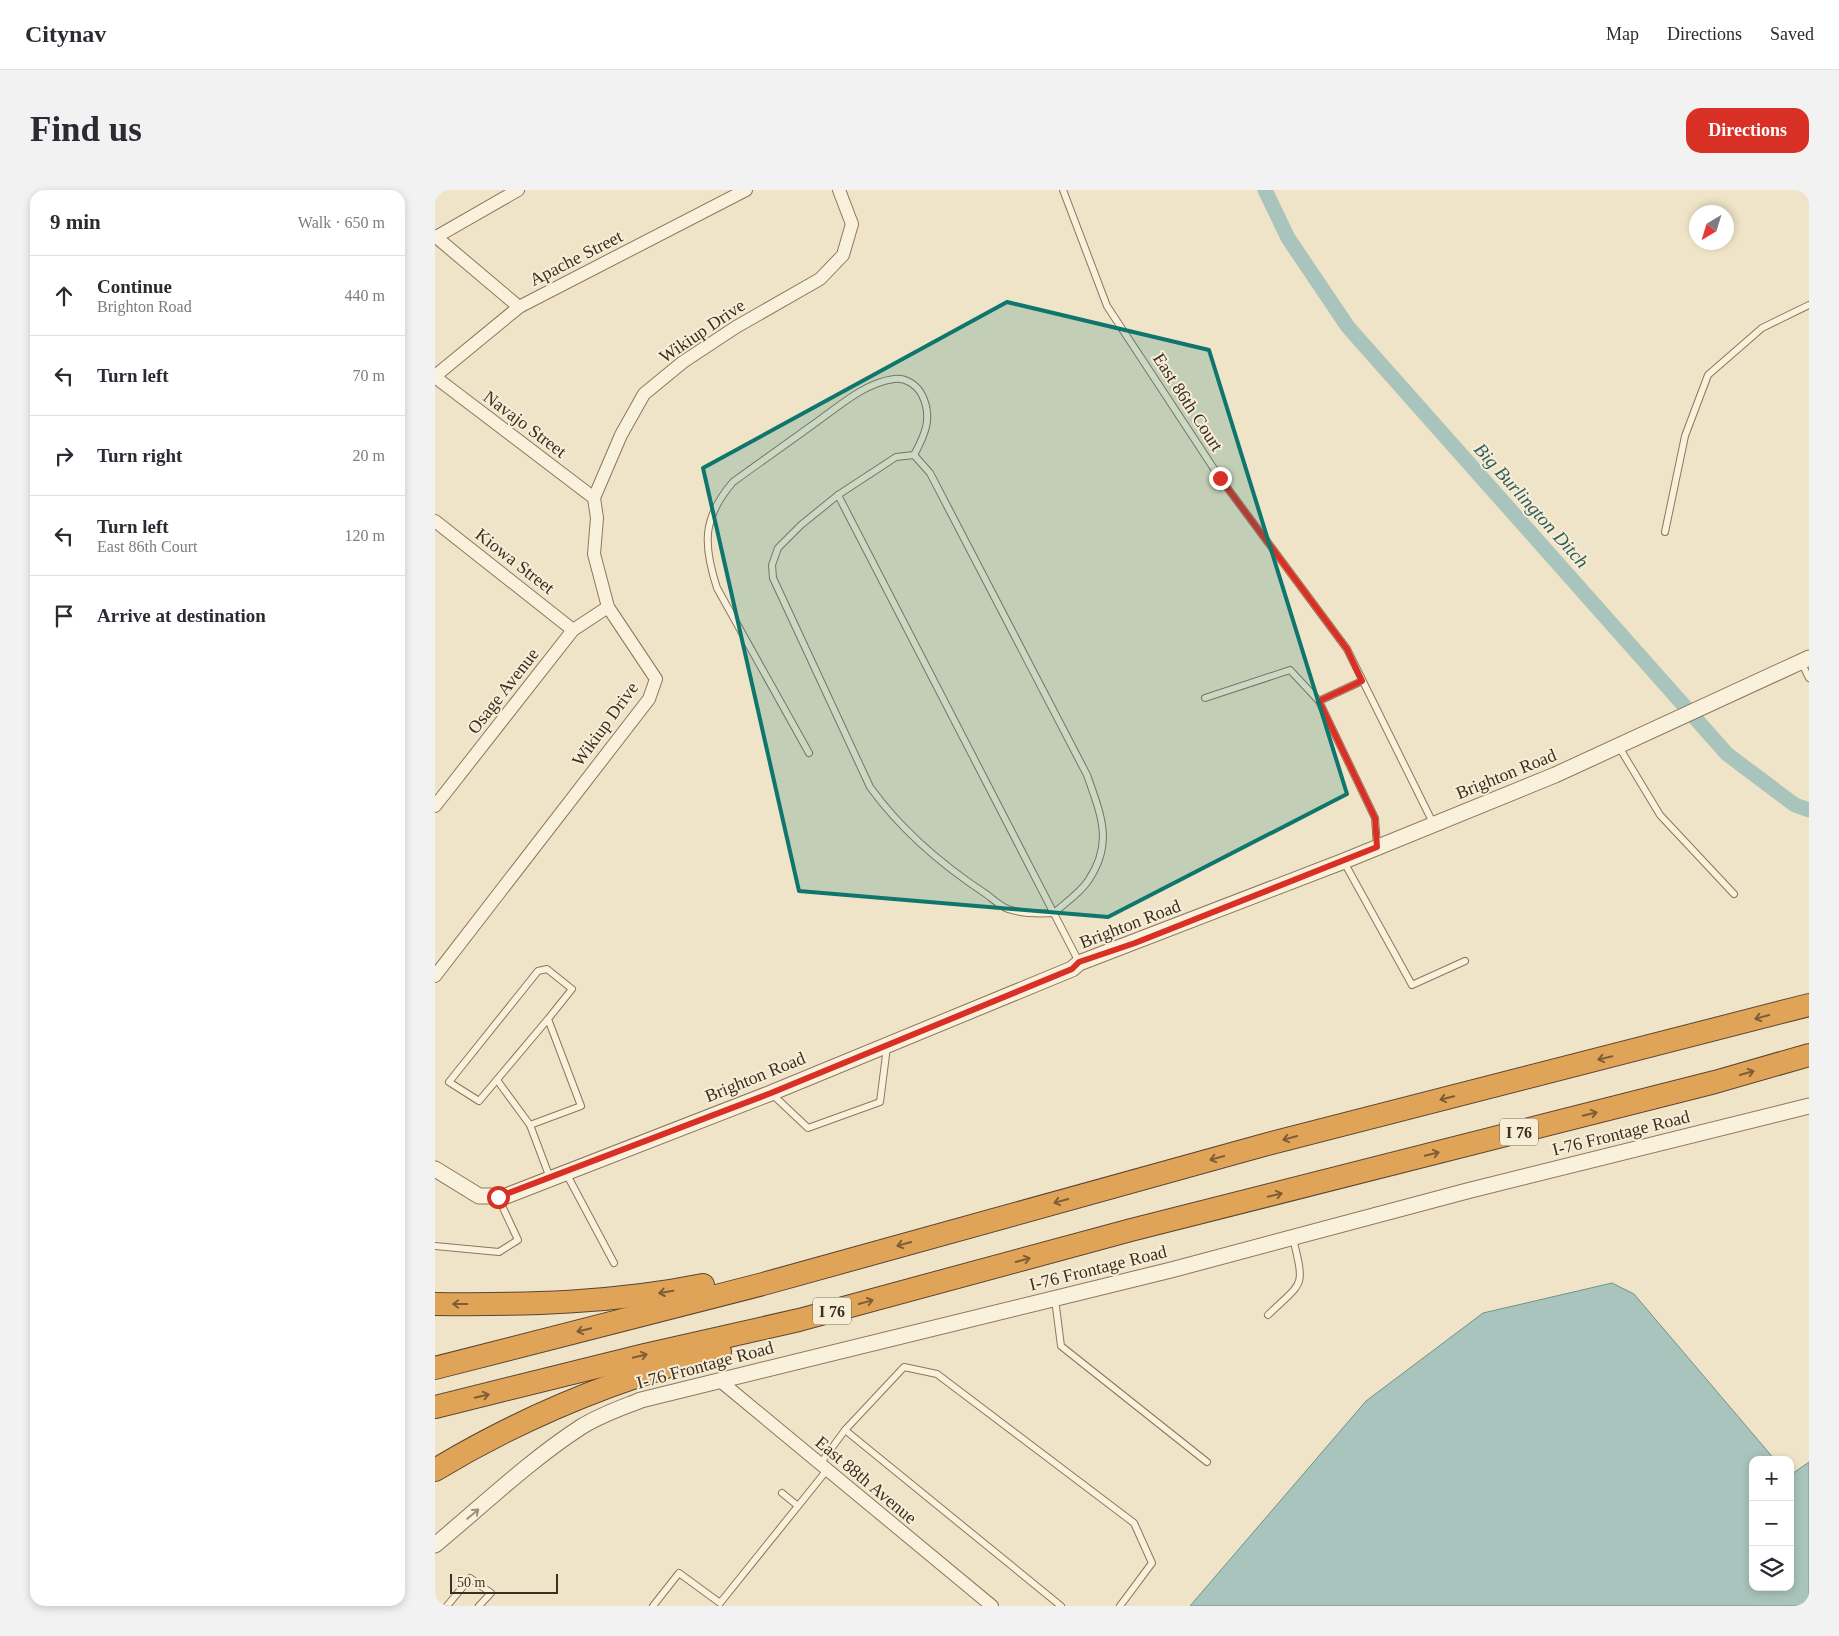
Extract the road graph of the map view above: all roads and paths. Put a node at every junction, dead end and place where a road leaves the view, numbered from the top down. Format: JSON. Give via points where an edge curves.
{"nodes":[{"id":1,"x":518,"y":190,"type":"edge"},
{"id":2,"x":746,"y":190,"type":"edge"},
{"id":3,"x":839,"y":190,"type":"edge"},
{"id":4,"x":1063,"y":190,"type":"edge"},
{"id":5,"x":436,"y":236,"type":"edge"},
{"id":6,"x":1809,"y":305,"type":"edge"},
{"id":7,"x":519,"y":307,"type":"junction"},
{"id":8,"x":435,"y":376,"type":"edge"},
{"id":9,"x":914,"y":455,"type":"junction"},
{"id":10,"x":838,"y":495,"type":"junction"},
{"id":11,"x":594,"y":498,"type":"junction"},
{"id":12,"x":435,"y":521,"type":"edge"},
{"id":13,"x":1665,"y":532,"type":"dead end"},
{"id":14,"x":608,"y":606,"type":"junction"},
{"id":15,"x":573,"y":630,"type":"junction"},
{"id":16,"x":1805,"y":660,"type":"edge"},
{"id":17,"x":1809,"y":678,"type":"edge"},
{"id":18,"x":1362,"y":681,"type":"junction"},
{"id":19,"x":1205,"y":698,"type":"dead end"},
{"id":20,"x":1319,"y":701,"type":"junction"},
{"id":21,"x":1619,"y":746,"type":"junction"},
{"id":22,"x":809,"y":753,"type":"dead end"},
{"id":23,"x":435,"y":806,"type":"edge"},
{"id":24,"x":1433,"y":823,"type":"junction"},
{"id":25,"x":1377,"y":847,"type":"junction"},
{"id":26,"x":1344,"y":861,"type":"junction"},
{"id":27,"x":1733,"y":894,"type":"dead end"},
{"id":28,"x":1054,"y":913,"type":"junction"},
{"id":29,"x":1465,"y":961,"type":"dead end"},
{"id":30,"x":1079,"y":962,"type":"junction"},
{"id":31,"x":435,"y":976,"type":"edge"},
{"id":32,"x":1809,"y":1005,"type":"edge"},
{"id":33,"x":548,"y":1019,"type":"junction"},
{"id":34,"x":888,"y":1043,"type":"junction"},
{"id":35,"x":1809,"y":1055,"type":"edge"},
{"id":36,"x":497,"y":1080,"type":"junction"},
{"id":37,"x":771,"y":1093,"type":"junction"},
{"id":38,"x":1809,"y":1106,"type":"edge"},
{"id":39,"x":530,"y":1125,"type":"junction"},
{"id":40,"x":435,"y":1169,"type":"edge"},
{"id":41,"x":566,"y":1172,"type":"junction"},
{"id":42,"x":550,"y":1178,"type":"junction"},
{"id":43,"x":498,"y":1197,"type":"junction"},
{"id":44,"x":1293,"y":1237,"type":"junction"},
{"id":45,"x":435,"y":1246,"type":"edge"},
{"id":46,"x":851,"y":1259,"type":"junction"},
{"id":47,"x":614,"y":1263,"type":"dead end"},
{"id":48,"x":1055,"y":1298,"type":"junction"},
{"id":49,"x":435,"y":1304,"type":"edge"},
{"id":50,"x":1268,"y":1315,"type":"dead end"},
{"id":51,"x":799,"y":1320,"type":"junction"},
{"id":52,"x":435,"y":1368,"type":"edge"},
{"id":53,"x":719,"y":1380,"type":"junction"},
{"id":54,"x":435,"y":1407,"type":"edge"},
{"id":55,"x":845,"y":1430,"type":"junction"},
{"id":56,"x":1207,"y":1462,"type":"dead end"},
{"id":57,"x":824,"y":1467,"type":"junction"},
{"id":58,"x":435,"y":1470,"type":"edge"},
{"id":59,"x":782,"y":1493,"type":"dead end"},
{"id":60,"x":798,"y":1506,"type":"junction"},
{"id":61,"x":435,"y":1545,"type":"edge"},
{"id":62,"x":447,"y":1606,"type":"edge"},
{"id":63,"x":479,"y":1606,"type":"edge"},
{"id":64,"x":653,"y":1606,"type":"edge"},
{"id":65,"x":991,"y":1606,"type":"edge"},
{"id":66,"x":1061,"y":1606,"type":"edge"},
{"id":67,"x":1120,"y":1606,"type":"edge"}],
"edges":[{"from":1,"to":5,"type":"street"},
{"from":2,"to":7,"type":"street","name":"Apache Street"},
{"from":3,"to":11,"type":"street","name":"Wikiup Drive","via":[[852,224],[843,255],[820,279],[728,332],[683,362],[644,394],[621,435]]},
{"from":4,"to":18,"type":"lane","name":"East 86th Court","via":[[1107,306],[1220,478],[1347,649]]},
{"from":5,"to":7,"type":"street"},
{"from":6,"to":13,"type":"lane","via":[[1762,328],[1709,374],[1685,436]]},
{"from":7,"to":8,"type":"street","name":"Apache Street"},
{"from":8,"to":11,"type":"street","name":"Navajo Street"},
{"from":9,"to":10,"type":"lane","via":[[896,457]]},
{"from":9,"to":22,"type":"lane","via":[[927,433],[928,407],[920,391],[908,380],[896,378],[854,396],[733,482],[712,512],[707,543],[717,588]]},
{"from":9,"to":28,"type":"lane","via":[[930,473],[1087,775],[1100,811],[1105,834],[1102,854],[1087,882]]},
{"from":10,"to":28,"type":"lane"},
{"from":10,"to":28,"type":"lane","via":[[784,542],[771,565],[773,578],[870,787],[899,824],[969,883],[1007,909],[1035,914]]},
{"from":11,"to":14,"type":"street","name":"Wikiup Drive","via":[[597,518],[594,554]]},
{"from":12,"to":15,"type":"street","name":"Kiowa Street"},
{"from":14,"to":15,"type":"street","name":"Osage Avenue"},
{"from":14,"to":31,"type":"street","name":"Wikiup Drive","via":[[656,679],[649,699]]},
{"from":15,"to":23,"type":"street","name":"Osage Avenue"},
{"from":16,"to":17,"type":"lane"},
{"from":16,"to":21,"type":"street","name":"Brighton Road"},
{"from":18,"to":20,"type":"lane"},
{"from":18,"to":24,"type":"lane","name":"East 86th Court"},
{"from":19,"to":20,"type":"lane","via":[[1290,670]]},
{"from":20,"to":25,"type":"lane","via":[[1375,818]]},
{"from":21,"to":24,"type":"street","name":"Brighton Road"},
{"from":21,"to":27,"type":"lane","via":[[1660,815]]},
{"from":24,"to":25,"type":"street","name":"Brighton Road"},
{"from":25,"to":26,"type":"street","name":"Brighton Road"},
{"from":26,"to":29,"type":"lane","via":[[1412,985]]},
{"from":26,"to":30,"type":"street","name":"Brighton Road"},
{"from":28,"to":30,"type":"lane"},
{"from":30,"to":34,"type":"street","name":"Brighton Road","via":[[1072,969]]},
{"from":32,"to":46,"type":"highway","one_way":true,"via":[[1273,1142]]},
{"from":33,"to":36,"type":"lane"},
{"from":33,"to":36,"type":"lane","via":[[572,989],[547,970],[538,971],[449,1082],[479,1102]]},
{"from":33,"to":39,"type":"lane","via":[[581,1106]]},
{"from":34,"to":37,"type":"street","name":"Brighton Road"},
{"from":34,"to":37,"type":"lane","via":[[880,1102],[808,1128]]},
{"from":51,"to":35,"type":"highway","number":"I 76","one_way":true,"via":[[1131,1230]]},
{"from":36,"to":39,"type":"lane"},
{"from":37,"to":41,"type":"street","name":"Brighton Road"},
{"from":38,"to":44,"type":"street","name":"I-76 Frontage Road","via":[[1467,1190]]},
{"from":39,"to":42,"type":"lane"},
{"from":40,"to":43,"type":"street","name":"Brighton Road","via":[[473,1194]]},
{"from":41,"to":42,"type":"street","name":"Brighton Road"},
{"from":41,"to":47,"type":"lane"},
{"from":42,"to":43,"type":"street","name":"Brighton Road"},
{"from":43,"to":45,"type":"lane","via":[[518,1240],[499,1252]]},
{"from":44,"to":48,"type":"street","name":"I-76 Frontage Road"},
{"from":44,"to":50,"type":"lane","via":[[1300,1284]]},
{"from":46,"to":49,"type":"highway","one_way":true,"via":[[801,1260],[720,1282],[625,1298],[530,1304]]},
{"from":46,"to":52,"type":"highway","one_way":true},
{"from":48,"to":53,"type":"street","name":"I-76 Frontage Road"},
{"from":48,"to":56,"type":"lane","via":[[1061,1346]]},
{"from":54,"to":51,"type":"highway","number":"I 76","one_way":true},
{"from":51,"to":58,"type":"highway","via":[[743,1347],[639,1376],[554,1409],[507,1429]]},
{"from":53,"to":57,"type":"street","name":"East 88th Avenue"},
{"from":61,"to":53,"type":"street","name":"I-76 Frontage Road","one_way":true,"via":[[582,1426],[641,1400]]},
{"from":55,"to":57,"type":"lane"},
{"from":55,"to":66,"type":"lane"},
{"from":55,"to":67,"type":"lane","via":[[904,1367],[937,1374],[1135,1523],[1152,1563]]},
{"from":57,"to":60,"type":"lane"},
{"from":57,"to":65,"type":"street","name":"East 88th Avenue"},
{"from":59,"to":60,"type":"lane"},
{"from":60,"to":64,"type":"lane","via":[[720,1603],[679,1573]]},
{"from":62,"to":63,"type":"lane","via":[[470,1578],[491,1593]]}]}
